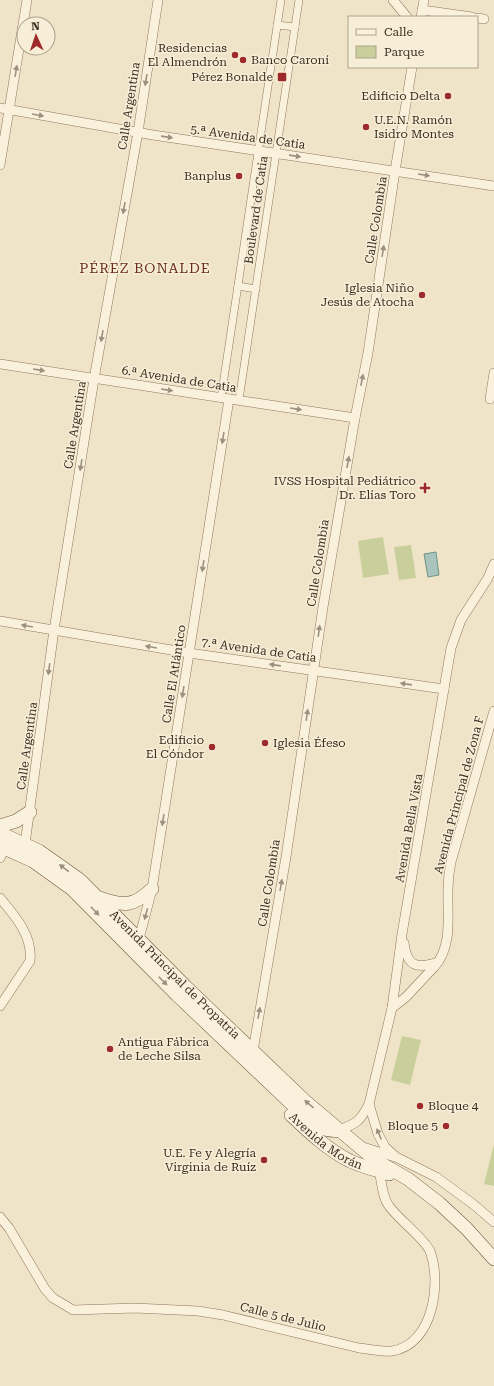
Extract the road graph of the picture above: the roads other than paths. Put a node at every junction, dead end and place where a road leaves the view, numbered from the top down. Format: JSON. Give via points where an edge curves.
{"nodes":[{"id":1,"x":27,"y":0,"type":"edge"},
{"id":2,"x":281,"y":0,"type":"edge"},
{"id":3,"x":299,"y":0,"type":"edge"},
{"id":4,"x":393,"y":0,"type":"edge"},
{"id":5,"x":424,"y":0,"type":"edge"},
{"id":6,"x":160,"y":1,"type":"edge"},
{"id":7,"x":421,"y":13,"type":"edge"},
{"id":8,"x":405,"y":16,"type":"edge"},
{"id":9,"x":459,"y":16,"type":"edge"},
{"id":10,"x":277,"y":24,"type":"junction"},
{"id":11,"x":294,"y":27,"type":"junction"},
{"id":12,"x":412,"y":68,"type":"edge"},
{"id":13,"x":5,"y":109,"type":"edge"},
{"id":14,"x":138,"y":132,"type":"junction"},
{"id":15,"x":258,"y":150,"type":"junction"},
{"id":16,"x":276,"y":153,"type":"junction"},
{"id":17,"x":0,"y":165,"type":"edge"},
{"id":18,"x":395,"y":170,"type":"junction"},
{"id":19,"x":494,"y":186,"type":"edge"},
{"id":20,"x":238,"y":286,"type":"junction"},
{"id":21,"x":256,"y":289,"type":"junction"},
{"id":22,"x":0,"y":364,"type":"edge"},
{"id":23,"x":494,"y":373,"type":"edge"},
{"id":24,"x":94,"y":378,"type":"junction"},
{"id":25,"x":225,"y":398,"type":"junction"},
{"id":26,"x":490,"y":399,"type":"dead end"},
{"id":27,"x":239,"y":400,"type":"junction"},
{"id":28,"x":355,"y":418,"type":"junction"},
{"id":29,"x":494,"y":564,"type":"edge"},
{"id":30,"x":0,"y":621,"type":"edge"},
{"id":31,"x":54,"y":630,"type":"junction"},
{"id":32,"x":189,"y":653,"type":"junction"},
{"id":33,"x":314,"y":670,"type":"junction"},
{"id":34,"x":444,"y":689,"type":"junction"},
{"id":35,"x":494,"y":711,"type":"edge"},
{"id":36,"x":30,"y":812,"type":"junction"},
{"id":37,"x":0,"y":826,"type":"edge"},
{"id":38,"x":0,"y":833,"type":"edge"},
{"id":39,"x":22,"y":849,"type":"junction"},
{"id":40,"x":2,"y":851,"type":"edge"},
{"id":41,"x":79,"y":888,"type":"junction"},
{"id":42,"x":152,"y":889,"type":"junction"},
{"id":43,"x":97,"y":897,"type":"junction"},
{"id":44,"x":0,"y":898,"type":"edge"},
{"id":45,"x":402,"y":934,"type":"junction"},
{"id":46,"x":135,"y":944,"type":"junction"},
{"id":47,"x":439,"y":961,"type":"junction"},
{"id":48,"x":0,"y":1006,"type":"edge"},
{"id":49,"x":392,"y":1008,"type":"junction"},
{"id":50,"x":249,"y":1056,"type":"junction"},
{"id":51,"x":263,"y":1077,"type":"junction"},
{"id":52,"x":370,"y":1104,"type":"junction"},
{"id":53,"x":339,"y":1130,"type":"junction"},
{"id":54,"x":310,"y":1133,"type":"junction"},
{"id":55,"x":360,"y":1146,"type":"junction"},
{"id":56,"x":398,"y":1158,"type":"junction"},
{"id":57,"x":379,"y":1171,"type":"junction"},
{"id":58,"x":408,"y":1179,"type":"junction"},
{"id":59,"x":0,"y":1217,"type":"edge"},
{"id":60,"x":494,"y":1222,"type":"edge"},
{"id":61,"x":494,"y":1259,"type":"edge"}],
"edges":[{"from":13,"to":1,"type":"street","one_way":true},
{"from":2,"to":10,"type":"street","name":"Boulevard de Catia"},
{"from":3,"to":11,"type":"street","name":"Boulevard de Catia"},
{"from":4,"to":8,"type":"street"},
{"from":5,"to":7,"type":"street"},
{"from":6,"to":14,"type":"street","name":"Calle Argentina","one_way":true},
{"from":7,"to":9,"type":"street"},
{"from":10,"to":11,"type":"street"},
{"from":10,"to":15,"type":"street","name":"Boulevard de Catia"},
{"from":11,"to":16,"type":"street","name":"Boulevard de Catia"},
{"from":12,"to":18,"type":"street","name":"Calle Colombia"},
{"from":13,"to":14,"type":"street","name":"5.ª Avenida de Catia","one_way":true},
{"from":13,"to":17,"type":"street"},
{"from":14,"to":15,"type":"street","name":"5.ª Avenida de Catia","one_way":true},
{"from":14,"to":24,"type":"street","name":"Calle Argentina","one_way":true},
{"from":15,"to":16,"type":"street","name":"5.ª Avenida de Catia"},
{"from":15,"to":20,"type":"street","name":"Boulevard de Catia"},
{"from":16,"to":18,"type":"street","name":"5.ª Avenida de Catia","one_way":true},
{"from":16,"to":21,"type":"street","name":"Boulevard de Catia"},
{"from":18,"to":19,"type":"street","name":"5.ª Avenida de Catia","one_way":true},
{"from":28,"to":18,"type":"street","name":"Calle Colombia","one_way":true,"via":[[368,353]]},
{"from":20,"to":21,"type":"street"},
{"from":20,"to":25,"type":"street","name":"Boulevard de Catia"},
{"from":21,"to":27,"type":"street","name":"Boulevard de Catia"},
{"from":22,"to":24,"type":"street","name":"6.ª Avenida de Catia","one_way":true},
{"from":23,"to":26,"type":"street"},
{"from":24,"to":25,"type":"street","name":"6.ª Avenida de Catia","one_way":true},
{"from":24,"to":31,"type":"street","name":"Calle Argentina","one_way":true},
{"from":25,"to":27,"type":"street","name":"6.ª Avenida de Catia"},
{"from":25,"to":32,"type":"street","name":"Calle El Atlántico","one_way":true},
{"from":27,"to":28,"type":"street","name":"6.ª Avenida de Catia","one_way":true},
{"from":33,"to":28,"type":"street","name":"Calle Colombia","one_way":true},
{"from":29,"to":34,"type":"street","name":"Avenida Bella Vista","via":[[461,620],[451,648]]},
{"from":31,"to":30,"type":"street","name":"7.ª Avenida de Catia","one_way":true},
{"from":32,"to":31,"type":"street","name":"7.ª Avenida de Catia","one_way":true},
{"from":31,"to":36,"type":"street","name":"Calle Argentina","one_way":true},
{"from":33,"to":32,"type":"street","name":"7.ª Avenida de Catia","one_way":true},
{"from":32,"to":42,"type":"street","name":"Calle El Atlántico","one_way":true},
{"from":34,"to":33,"type":"street","name":"7.ª Avenida de Catia","one_way":true},
{"from":50,"to":33,"type":"street","name":"Calle Colombia","one_way":true,"via":[[286,857]]},
{"from":34,"to":45,"type":"street","name":"Avenida Bella Vista"},
{"from":35,"to":47,"type":"street","name":"Avenida Principal de Zona F","via":[[451,862],[448,927]]},
{"from":36,"to":37,"type":"main road","via":[[16,821]]},
{"from":36,"to":39,"type":"street","name":"Calle Argentina"},
{"from":38,"to":39,"type":"main road","name":"Avenida Principal de Propatria"},
{"from":39,"to":40,"type":"main road","name":"Avenida Principal de Propatria"},
{"from":39,"to":41,"type":"main road","name":"Avenida Principal de Propatria","via":[[38,851],[59,865]]},
{"from":41,"to":43,"type":"main road","name":"Avenida Principal de Propatria"},
{"from":41,"to":46,"type":"main road","name":"Avenida Principal de Propatria","one_way":true},
{"from":42,"to":43,"type":"main road","via":[[142,899],[133,902],[113,903]]},
{"from":42,"to":46,"type":"street","name":"Calle El Atlántico","one_way":true},
{"from":43,"to":46,"type":"main road","name":"Avenida Principal de Propatria"},
{"from":44,"to":48,"type":"street","via":[[24,931],[31,953],[30,961]]},
{"from":45,"to":47,"type":"street","via":[[405,954],[412,964],[422,966]]},
{"from":45,"to":49,"type":"street","name":"Avenida Bella Vista"},
{"from":46,"to":50,"type":"main road","name":"Avenida Principal de Propatria","via":[[186,987]]},
{"from":47,"to":49,"type":"street","name":"Avenida Principal de Zona F","via":[[406,997]]},
{"from":49,"to":52,"type":"street","name":"Avenida Bella Vista"},
{"from":50,"to":51,"type":"main road","name":"Avenida Principal de Propatria"},
{"from":53,"to":50,"type":"main road","name":"Avenida Principal de Propatria","one_way":true},
{"from":51,"to":53,"type":"main road","name":"Avenida Principal de Propatria","via":[[312,1122],[331,1131]]},
{"from":51,"to":54,"type":"main road","name":"Avenida Morán","via":[[270,1094]]},
{"from":52,"to":53,"type":"street","name":"Avenida Bella Vista","via":[[362,1118]]},
{"from":56,"to":52,"type":"street","name":"Avenida Bella Vista","one_way":true,"via":[[385,1147],[378,1134]]},
{"from":53,"to":55,"type":"main road","name":"Avenida Morán"},
{"from":54,"to":55,"type":"main road","via":[[327,1141]]},
{"from":54,"to":57,"type":"main road","name":"Avenida Morán","via":[[350,1161]]},
{"from":55,"to":56,"type":"street"},
{"from":55,"to":58,"type":"main road","name":"Avenida Morán","via":[[375,1160]]},
{"from":56,"to":60,"type":"street","via":[[436,1177]]},
{"from":57,"to":58,"type":"main road","name":"Avenida Morán"},
{"from":57,"to":59,"type":"street","name":"Calle 5 de Julio","via":[[388,1205],[429,1251],[435,1285],[432,1307],[419,1335],[410,1344],[392,1351],[359,1348],[198,1311],[141,1308],[73,1310],[53,1298],[45,1289]]},
{"from":58,"to":61,"type":"main road","name":"Avenida Morán","via":[[454,1217]]}]}
